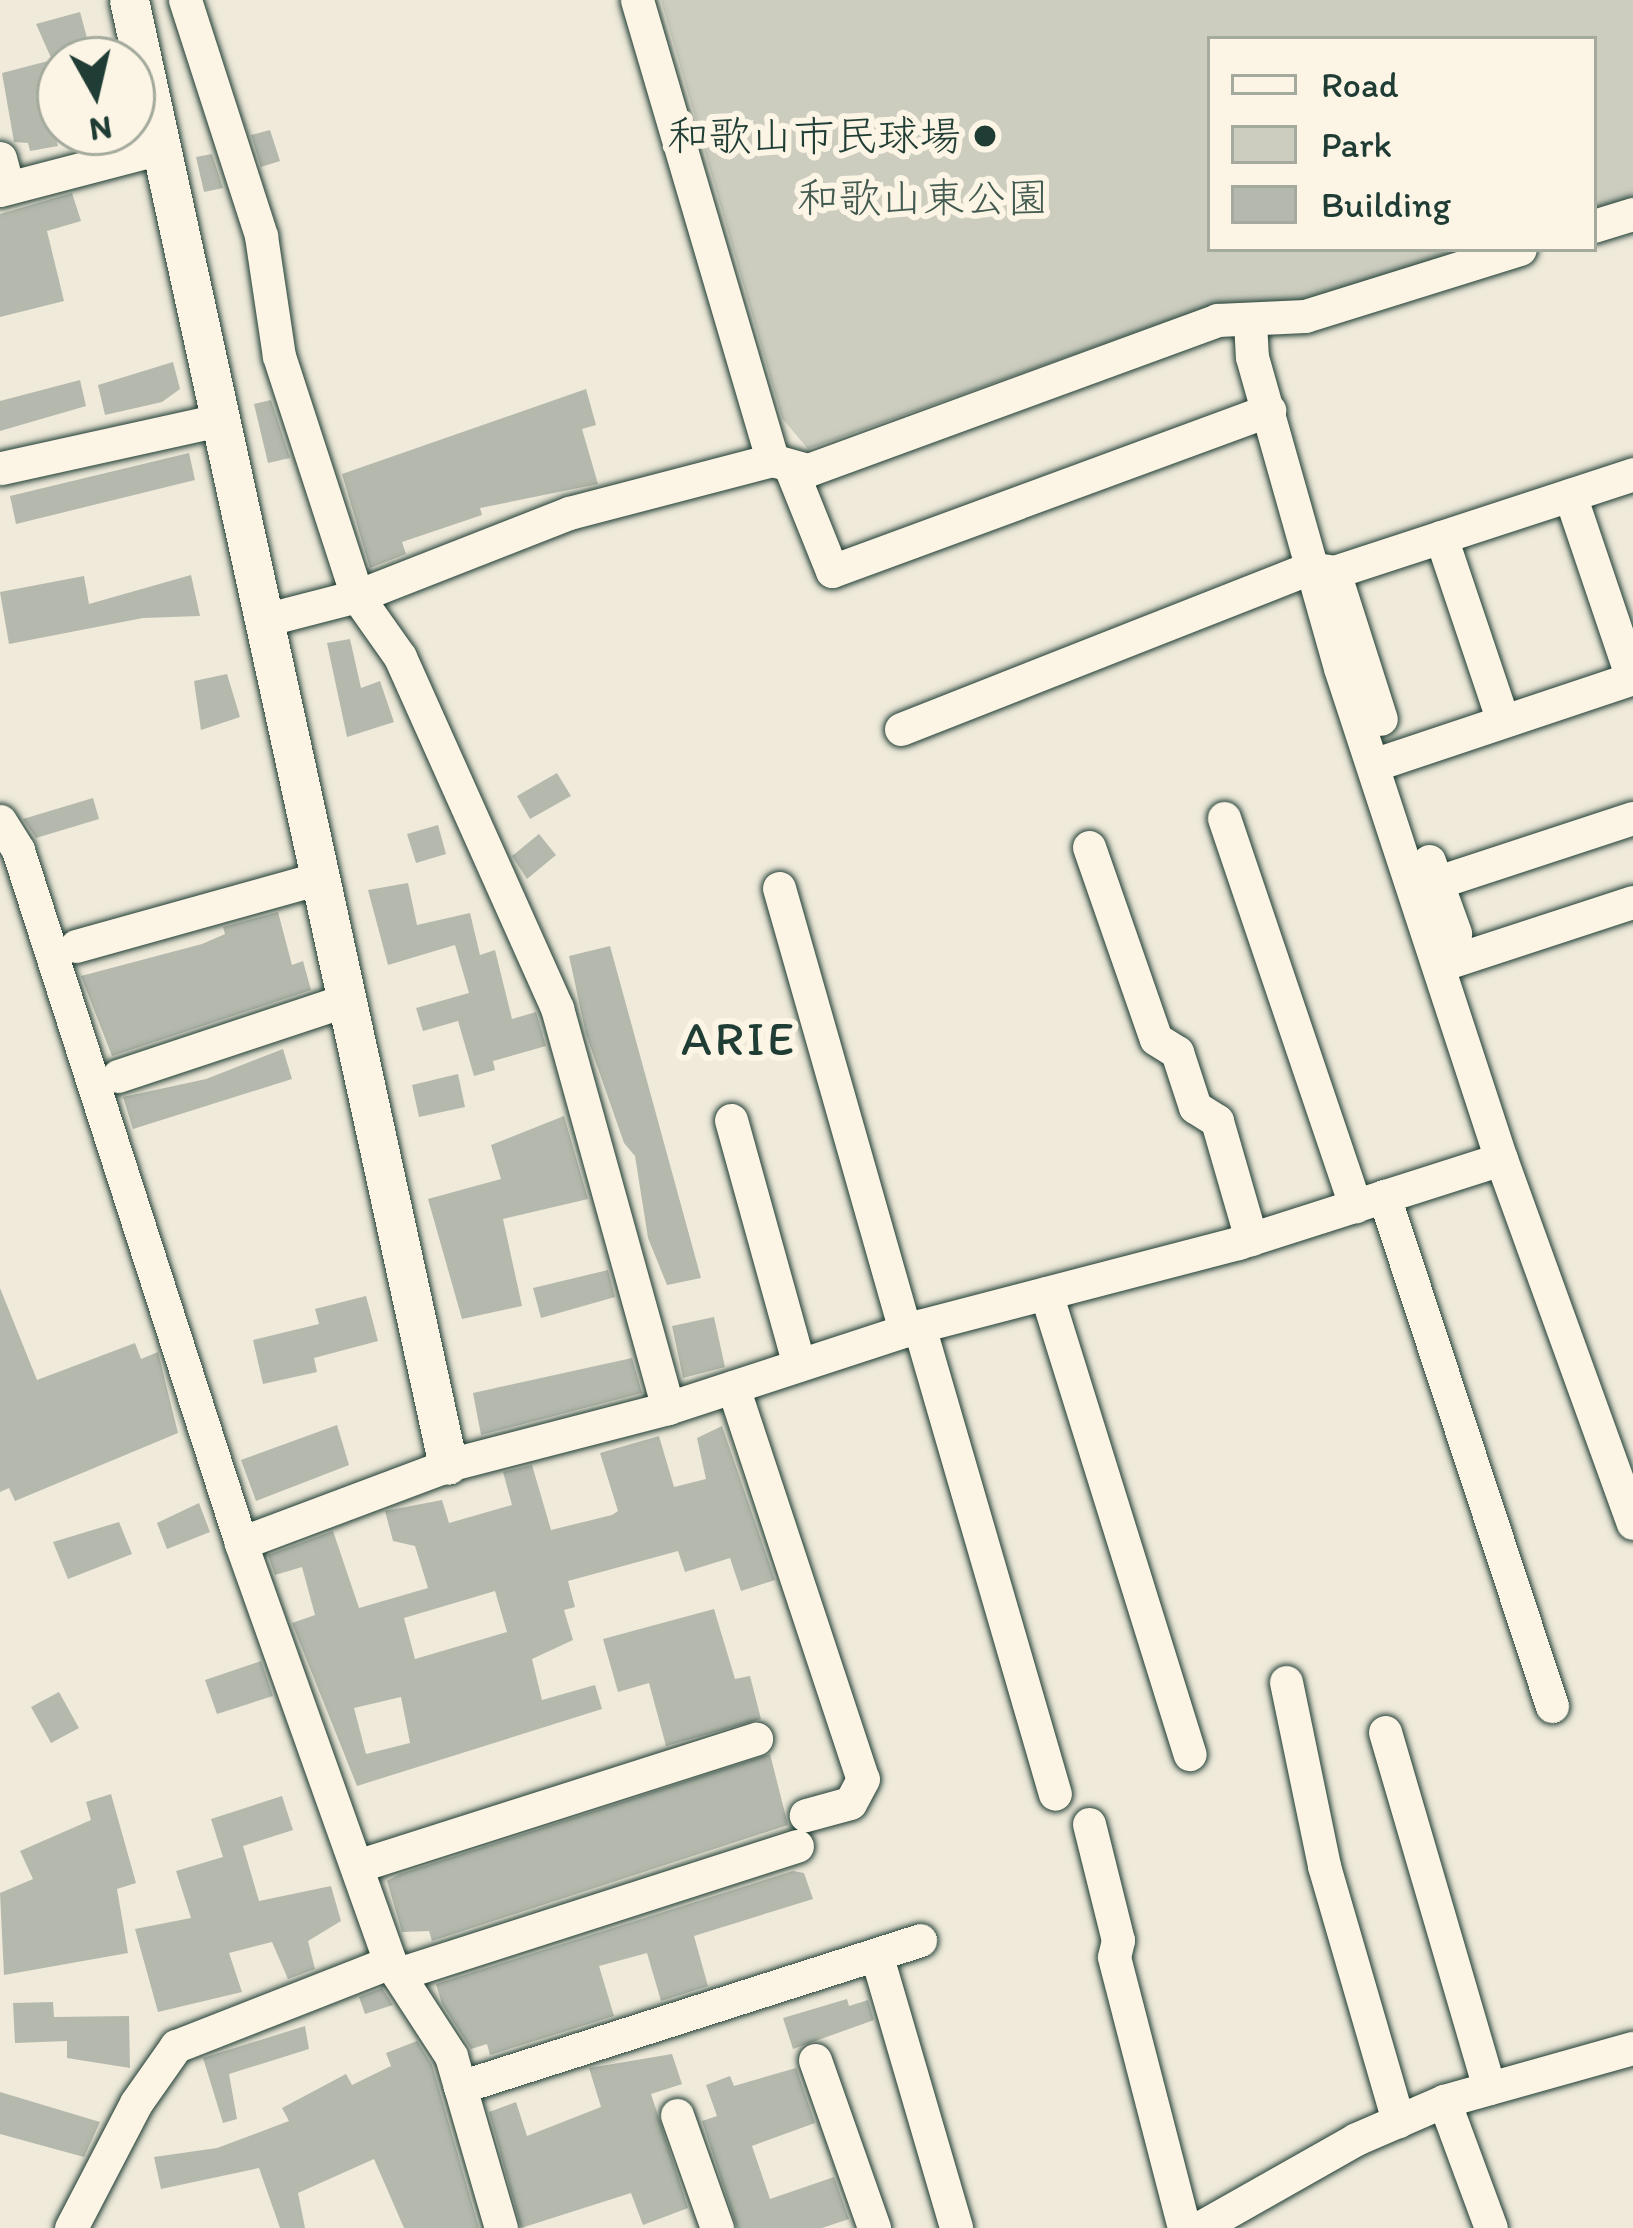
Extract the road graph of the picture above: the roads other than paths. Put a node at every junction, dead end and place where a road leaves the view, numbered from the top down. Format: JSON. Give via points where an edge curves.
{"nodes":[{"id":1,"x":171,"y":0,"type":"edge"},
{"id":2,"x":185,"y":0,"type":"edge"},
{"id":3,"x":637,"y":0,"type":"edge"},
{"id":4,"x":130,"y":5,"type":"edge"},
{"id":5,"x":161,"y":148,"type":"junction"},
{"id":6,"x":3,"y":178,"type":"edge"},
{"id":7,"x":1633,"y":214,"type":"edge"},
{"id":8,"x":1597,"y":225,"type":"edge"},
{"id":9,"x":1510,"y":252,"type":"edge"},
{"id":10,"x":1250,"y":321,"type":"junction"},
{"id":11,"x":1269,"y":410,"type":"junction"},
{"id":12,"x":220,"y":420,"type":"junction"},
{"id":13,"x":781,"y":464,"type":"junction"},
{"id":14,"x":1,"y":468,"type":"edge"},
{"id":15,"x":1633,"y":474,"type":"edge"},
{"id":16,"x":1570,"y":495,"type":"junction"},
{"id":17,"x":1441,"y":537,"type":"junction"},
{"id":18,"x":1322,"y":570,"type":"junction"},
{"id":19,"x":357,"y":596,"type":"junction"},
{"id":20,"x":264,"y":620,"type":"junction"},
{"id":21,"x":1632,"y":678,"type":"edge"},
{"id":22,"x":1503,"y":721,"type":"junction"},
{"id":23,"x":1382,"y":722,"type":"dead end"},
{"id":24,"x":901,"y":729,"type":"dead end"},
{"id":25,"x":1373,"y":765,"type":"junction"},
{"id":26,"x":1224,"y":818,"type":"dead end"},
{"id":27,"x":1412,"y":818,"type":"dead end"},
{"id":28,"x":1633,"y":818,"type":"edge"},
{"id":29,"x":0,"y":821,"type":"edge"},
{"id":30,"x":1089,"y":847,"type":"dead end"},
{"id":31,"x":320,"y":878,"type":"junction"},
{"id":32,"x":1438,"y":882,"type":"junction"},
{"id":33,"x":779,"y":888,"type":"dead end"},
{"id":34,"x":1633,"y":902,"type":"edge"},
{"id":35,"x":1455,"y":933,"type":"dead end"},
{"id":36,"x":76,"y":946,"type":"dead end"},
{"id":37,"x":1440,"y":965,"type":"junction"},
{"id":38,"x":347,"y":1000,"type":"junction"},
{"id":39,"x":118,"y":1076,"type":"dead end"},
{"id":40,"x":731,"y":1120,"type":"dead end"},
{"id":41,"x":1501,"y":1159,"type":"junction"},
{"id":42,"x":1370,"y":1201,"type":"junction"},
{"id":43,"x":1251,"y":1239,"type":"junction"},
{"id":44,"x":1046,"y":1293,"type":"junction"},
{"id":45,"x":912,"y":1328,"type":"junction"},
{"id":46,"x":799,"y":1365,"type":"junction"},
{"id":47,"x":734,"y":1387,"type":"junction"},
{"id":48,"x":668,"y":1408,"type":"junction"},
{"id":49,"x":448,"y":1466,"type":"junction"},
{"id":50,"x":1633,"y":1523,"type":"edge"},
{"id":51,"x":241,"y":1544,"type":"junction"},
{"id":52,"x":1286,"y":1682,"type":"dead end"},
{"id":53,"x":1552,"y":1706,"type":"dead end"},
{"id":54,"x":1384,"y":1732,"type":"dead end"},
{"id":55,"x":756,"y":1739,"type":"dead end"},
{"id":56,"x":1190,"y":1754,"type":"dead end"},
{"id":57,"x":1055,"y":1794,"type":"dead end"},
{"id":58,"x":1089,"y":1824,"type":"dead end"},
{"id":59,"x":357,"y":1866,"type":"junction"},
{"id":60,"x":920,"y":1940,"type":"dead end"},
{"id":61,"x":877,"y":1957,"type":"junction"},
{"id":62,"x":394,"y":1968,"type":"junction"},
{"id":63,"x":1633,"y":2048,"type":"edge"},
{"id":64,"x":815,"y":2060,"type":"dead end"},
{"id":65,"x":460,"y":2087,"type":"junction"},
{"id":66,"x":1489,"y":2088,"type":"junction"},
{"id":67,"x":1444,"y":2101,"type":"junction"},
{"id":68,"x":677,"y":2115,"type":"dead end"},
{"id":69,"x":1398,"y":2121,"type":"junction"},
{"id":70,"x":1259,"y":2212,"type":"edge"},
{"id":71,"x":71,"y":2228,"type":"edge"},
{"id":72,"x":501,"y":2228,"type":"edge"},
{"id":73,"x":717,"y":2228,"type":"edge"},
{"id":74,"x":874,"y":2228,"type":"edge"},
{"id":75,"x":956,"y":2228,"type":"edge"},
{"id":76,"x":1184,"y":2228,"type":"edge"},
{"id":77,"x":1199,"y":2228,"type":"edge"},
{"id":78,"x":1491,"y":2228,"type":"edge"}],
"edges":[{"from":1,"to":4,"type":"street"},
{"from":2,"to":19,"type":"street","via":[[261,236],[279,356]]},
{"from":3,"to":13,"type":"street"},
{"from":4,"to":5,"type":"street"},
{"from":5,"to":6,"type":"street"},
{"from":5,"to":12,"type":"street"},
{"from":7,"to":8,"type":"street"},
{"from":9,"to":10,"type":"street","via":[[1305,316]]},
{"from":10,"to":11,"type":"street"},
{"from":10,"to":13,"type":"street","via":[[1217,320],[808,470]]},
{"from":11,"to":13,"type":"street","via":[[832,571]]},
{"from":11,"to":18,"type":"street"},
{"from":12,"to":14,"type":"street"},
{"from":12,"to":20,"type":"street"},
{"from":13,"to":19,"type":"street","via":[[569,513]]},
{"from":15,"to":16,"type":"street"},
{"from":16,"to":17,"type":"street"},
{"from":16,"to":21,"type":"street"},
{"from":17,"to":18,"type":"street"},
{"from":17,"to":22,"type":"street"},
{"from":18,"to":23,"type":"street"},
{"from":18,"to":24,"type":"street"},
{"from":18,"to":25,"type":"street"},
{"from":19,"to":20,"type":"street"},
{"from":19,"to":48,"type":"street","via":[[400,657],[557,1009]]},
{"from":20,"to":31,"type":"street"},
{"from":21,"to":22,"type":"street"},
{"from":22,"to":25,"type":"street"},
{"from":25,"to":37,"type":"street"},
{"from":26,"to":42,"type":"street"},
{"from":27,"to":32,"type":"street"},
{"from":28,"to":32,"type":"street"},
{"from":29,"to":51,"type":"street","via":[[18,850]]},
{"from":30,"to":43,"type":"street","via":[[1156,1039],[1177,1052],[1195,1107],[1216,1121]]},
{"from":31,"to":36,"type":"street"},
{"from":31,"to":38,"type":"street"},
{"from":32,"to":35,"type":"street"},
{"from":33,"to":45,"type":"street"},
{"from":34,"to":37,"type":"street"},
{"from":37,"to":41,"type":"street"},
{"from":38,"to":39,"type":"street"},
{"from":38,"to":49,"type":"street"},
{"from":40,"to":46,"type":"street"},
{"from":41,"to":42,"type":"street"},
{"from":41,"to":50,"type":"street"},
{"from":42,"to":43,"type":"street"},
{"from":42,"to":53,"type":"street"},
{"from":43,"to":44,"type":"street"},
{"from":44,"to":45,"type":"street"},
{"from":44,"to":56,"type":"street"},
{"from":45,"to":46,"type":"street"},
{"from":45,"to":57,"type":"street"},
{"from":46,"to":47,"type":"street"},
{"from":47,"to":48,"type":"street"},
{"from":47,"to":62,"type":"street","via":[[863,1779],[850,1803],[802,1831]]},
{"from":48,"to":49,"type":"street"},
{"from":49,"to":51,"type":"street"},
{"from":51,"to":59,"type":"street"},
{"from":52,"to":69,"type":"street","via":[[1324,1866]]},
{"from":54,"to":66,"type":"street"},
{"from":55,"to":59,"type":"street"},
{"from":58,"to":76,"type":"street","via":[[1118,1940],[1114,1958]]},
{"from":59,"to":62,"type":"street"},
{"from":60,"to":61,"type":"street"},
{"from":61,"to":65,"type":"street"},
{"from":61,"to":75,"type":"street"},
{"from":62,"to":65,"type":"street","via":[[451,2056]]},
{"from":62,"to":71,"type":"street","via":[[176,2046],[136,2103]]},
{"from":63,"to":66,"type":"street"},
{"from":64,"to":74,"type":"street"},
{"from":65,"to":72,"type":"street"},
{"from":66,"to":67,"type":"street"},
{"from":67,"to":69,"type":"street"},
{"from":67,"to":78,"type":"street"},
{"from":68,"to":73,"type":"street"},
{"from":69,"to":70,"type":"street"},
{"from":70,"to":77,"type":"street"}]}
